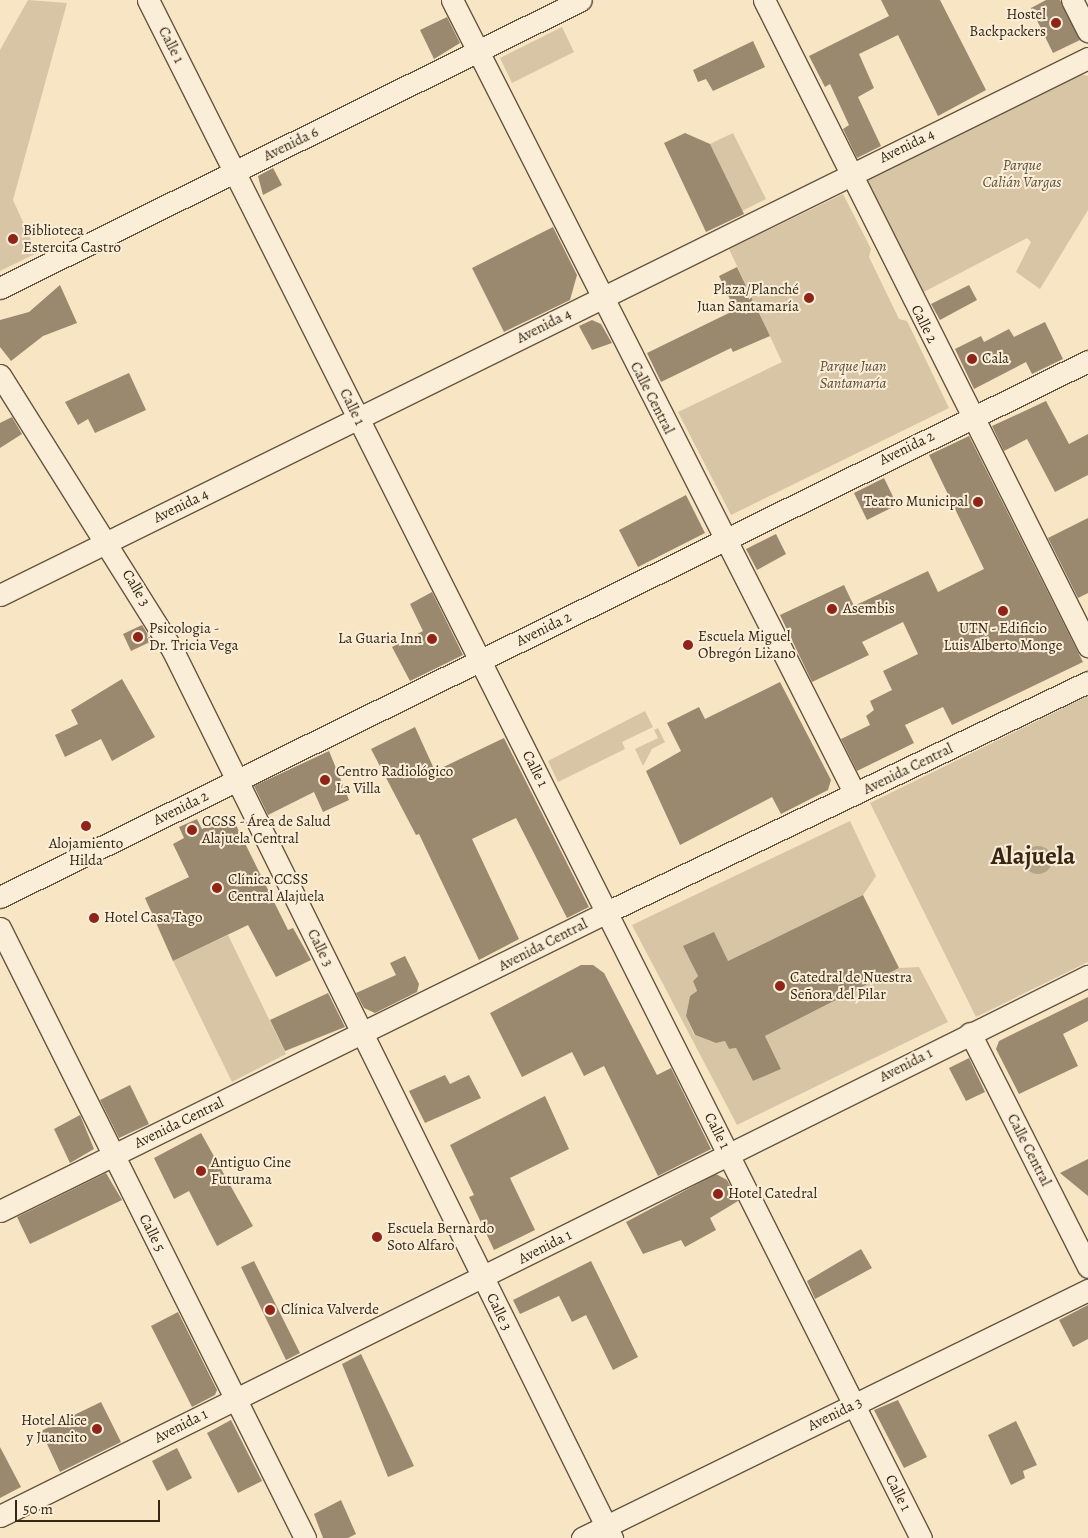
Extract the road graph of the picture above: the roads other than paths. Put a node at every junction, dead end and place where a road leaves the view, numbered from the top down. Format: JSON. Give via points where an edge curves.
{"nodes":[{"id":1,"x":148,"y":0,"type":"edge"},
{"id":2,"x":452,"y":0,"type":"edge"},
{"id":3,"x":581,"y":0,"type":"edge"},
{"id":4,"x":764,"y":0,"type":"edge"},
{"id":5,"x":1072,"y":0,"type":"edge"},
{"id":6,"x":1088,"y":31,"type":"edge"},
{"id":7,"x":478,"y":51,"type":"junction"},
{"id":8,"x":1088,"y":58,"type":"edge"},
{"id":9,"x":235,"y":172,"type":"junction"},
{"id":10,"x":850,"y":174,"type":"junction"},
{"id":11,"x":0,"y":288,"type":"edge"},
{"id":12,"x":602,"y":298,"type":"junction"},
{"id":13,"x":1088,"y":361,"type":"edge"},
{"id":14,"x":0,"y":375,"type":"edge"},
{"id":15,"x":971,"y":416,"type":"junction"},
{"id":16,"x":358,"y":419,"type":"junction"},
{"id":17,"x":724,"y":540,"type":"junction"},
{"id":18,"x":106,"y":542,"type":"junction"},
{"id":19,"x":0,"y":595,"type":"edge"},
{"id":20,"x":1088,"y":646,"type":"edge"},
{"id":21,"x":480,"y":661,"type":"junction"},
{"id":22,"x":1088,"y":682,"type":"edge"},
{"id":23,"x":238,"y":780,"type":"junction"},
{"id":24,"x":854,"y":794,"type":"junction"},
{"id":25,"x":0,"y":897,"type":"edge"},
{"id":26,"x":607,"y":912,"type":"junction"},
{"id":27,"x":0,"y":928,"type":"edge"},
{"id":28,"x":1088,"y":976,"type":"edge"},
{"id":29,"x":970,"y":1033,"type":"junction"},
{"id":30,"x":362,"y":1034,"type":"junction"},
{"id":31,"x":729,"y":1154,"type":"junction"},
{"id":32,"x":113,"y":1155,"type":"junction"},
{"id":33,"x":0,"y":1211,"type":"edge"},
{"id":34,"x":1088,"y":1267,"type":"edge"},
{"id":35,"x":482,"y":1278,"type":"junction"},
{"id":36,"x":1088,"y":1290,"type":"edge"},
{"id":37,"x":235,"y":1399,"type":"junction"},
{"id":38,"x":853,"y":1405,"type":"junction"},
{"id":39,"x":0,"y":1516,"type":"edge"},
{"id":40,"x":609,"y":1532,"type":"edge"},
{"id":41,"x":305,"y":1538,"type":"edge"},
{"id":42,"x":582,"y":1538,"type":"edge"},
{"id":43,"x":921,"y":1538,"type":"edge"}],
"edges":[{"from":1,"to":9,"type":"street","name":"Calle 1"},
{"from":2,"to":7,"type":"street","name":"Calle Central"},
{"from":3,"to":7,"type":"street","name":"Avenida 6"},
{"from":4,"to":10,"type":"street","name":"Calle 2"},
{"from":5,"to":6,"type":"street"},
{"from":7,"to":9,"type":"street","name":"Avenida 6"},
{"from":7,"to":12,"type":"street","name":"Calle Central"},
{"from":8,"to":10,"type":"street","name":"Avenida 4"},
{"from":9,"to":11,"type":"street","name":"Avenida 6"},
{"from":9,"to":16,"type":"street","name":"Calle 1"},
{"from":10,"to":12,"type":"street","name":"Avenida 4"},
{"from":10,"to":15,"type":"street","name":"Calle 2"},
{"from":12,"to":16,"type":"street","name":"Avenida 4"},
{"from":12,"to":17,"type":"street","name":"Calle Central"},
{"from":13,"to":15,"type":"street","name":"Avenida 2"},
{"from":14,"to":18,"type":"street","name":"Calle 3"},
{"from":15,"to":17,"type":"street","name":"Avenida 2"},
{"from":15,"to":20,"type":"street","name":"Calle 2"},
{"from":16,"to":18,"type":"street","name":"Avenida 4"},
{"from":16,"to":21,"type":"street","name":"Calle 1"},
{"from":17,"to":21,"type":"street","name":"Avenida 2"},
{"from":17,"to":24,"type":"street","name":"Calle Central"},
{"from":18,"to":19,"type":"street","name":"Avenida 4"},
{"from":18,"to":23,"type":"street","name":"Calle 3","via":[[173,651]]},
{"from":21,"to":23,"type":"street","name":"Avenida 2"},
{"from":21,"to":26,"type":"street","name":"Calle 1"},
{"from":22,"to":24,"type":"street","name":"Avenida Central"},
{"from":23,"to":25,"type":"street","name":"Avenida 2"},
{"from":23,"to":30,"type":"street","name":"Calle 3"},
{"from":24,"to":26,"type":"street","name":"Avenida Central"},
{"from":26,"to":30,"type":"street","name":"Avenida Central"},
{"from":26,"to":31,"type":"street","name":"Calle 1"},
{"from":27,"to":32,"type":"street","name":"Calle 5"},
{"from":28,"to":29,"type":"street","name":"Avenida 1"},
{"from":29,"to":31,"type":"street","name":"Avenida 1"},
{"from":29,"to":34,"type":"street","name":"Calle Central"},
{"from":30,"to":32,"type":"street","name":"Avenida Central"},
{"from":30,"to":35,"type":"street","name":"Calle 3"},
{"from":31,"to":35,"type":"street","name":"Avenida 1"},
{"from":31,"to":38,"type":"street","name":"Calle 1"},
{"from":32,"to":33,"type":"street","name":"Avenida Central"},
{"from":32,"to":37,"type":"street","name":"Calle 5"},
{"from":35,"to":37,"type":"street","name":"Avenida 1"},
{"from":35,"to":40,"type":"street","name":"Calle 3"},
{"from":36,"to":38,"type":"street","name":"Avenida 3"},
{"from":37,"to":39,"type":"street","name":"Avenida 1"},
{"from":37,"to":41,"type":"street","name":"Calle 5"},
{"from":38,"to":40,"type":"street","name":"Avenida 3"},
{"from":38,"to":43,"type":"street","name":"Calle 1"},
{"from":40,"to":42,"type":"street","name":"Avenida 3"}]}
